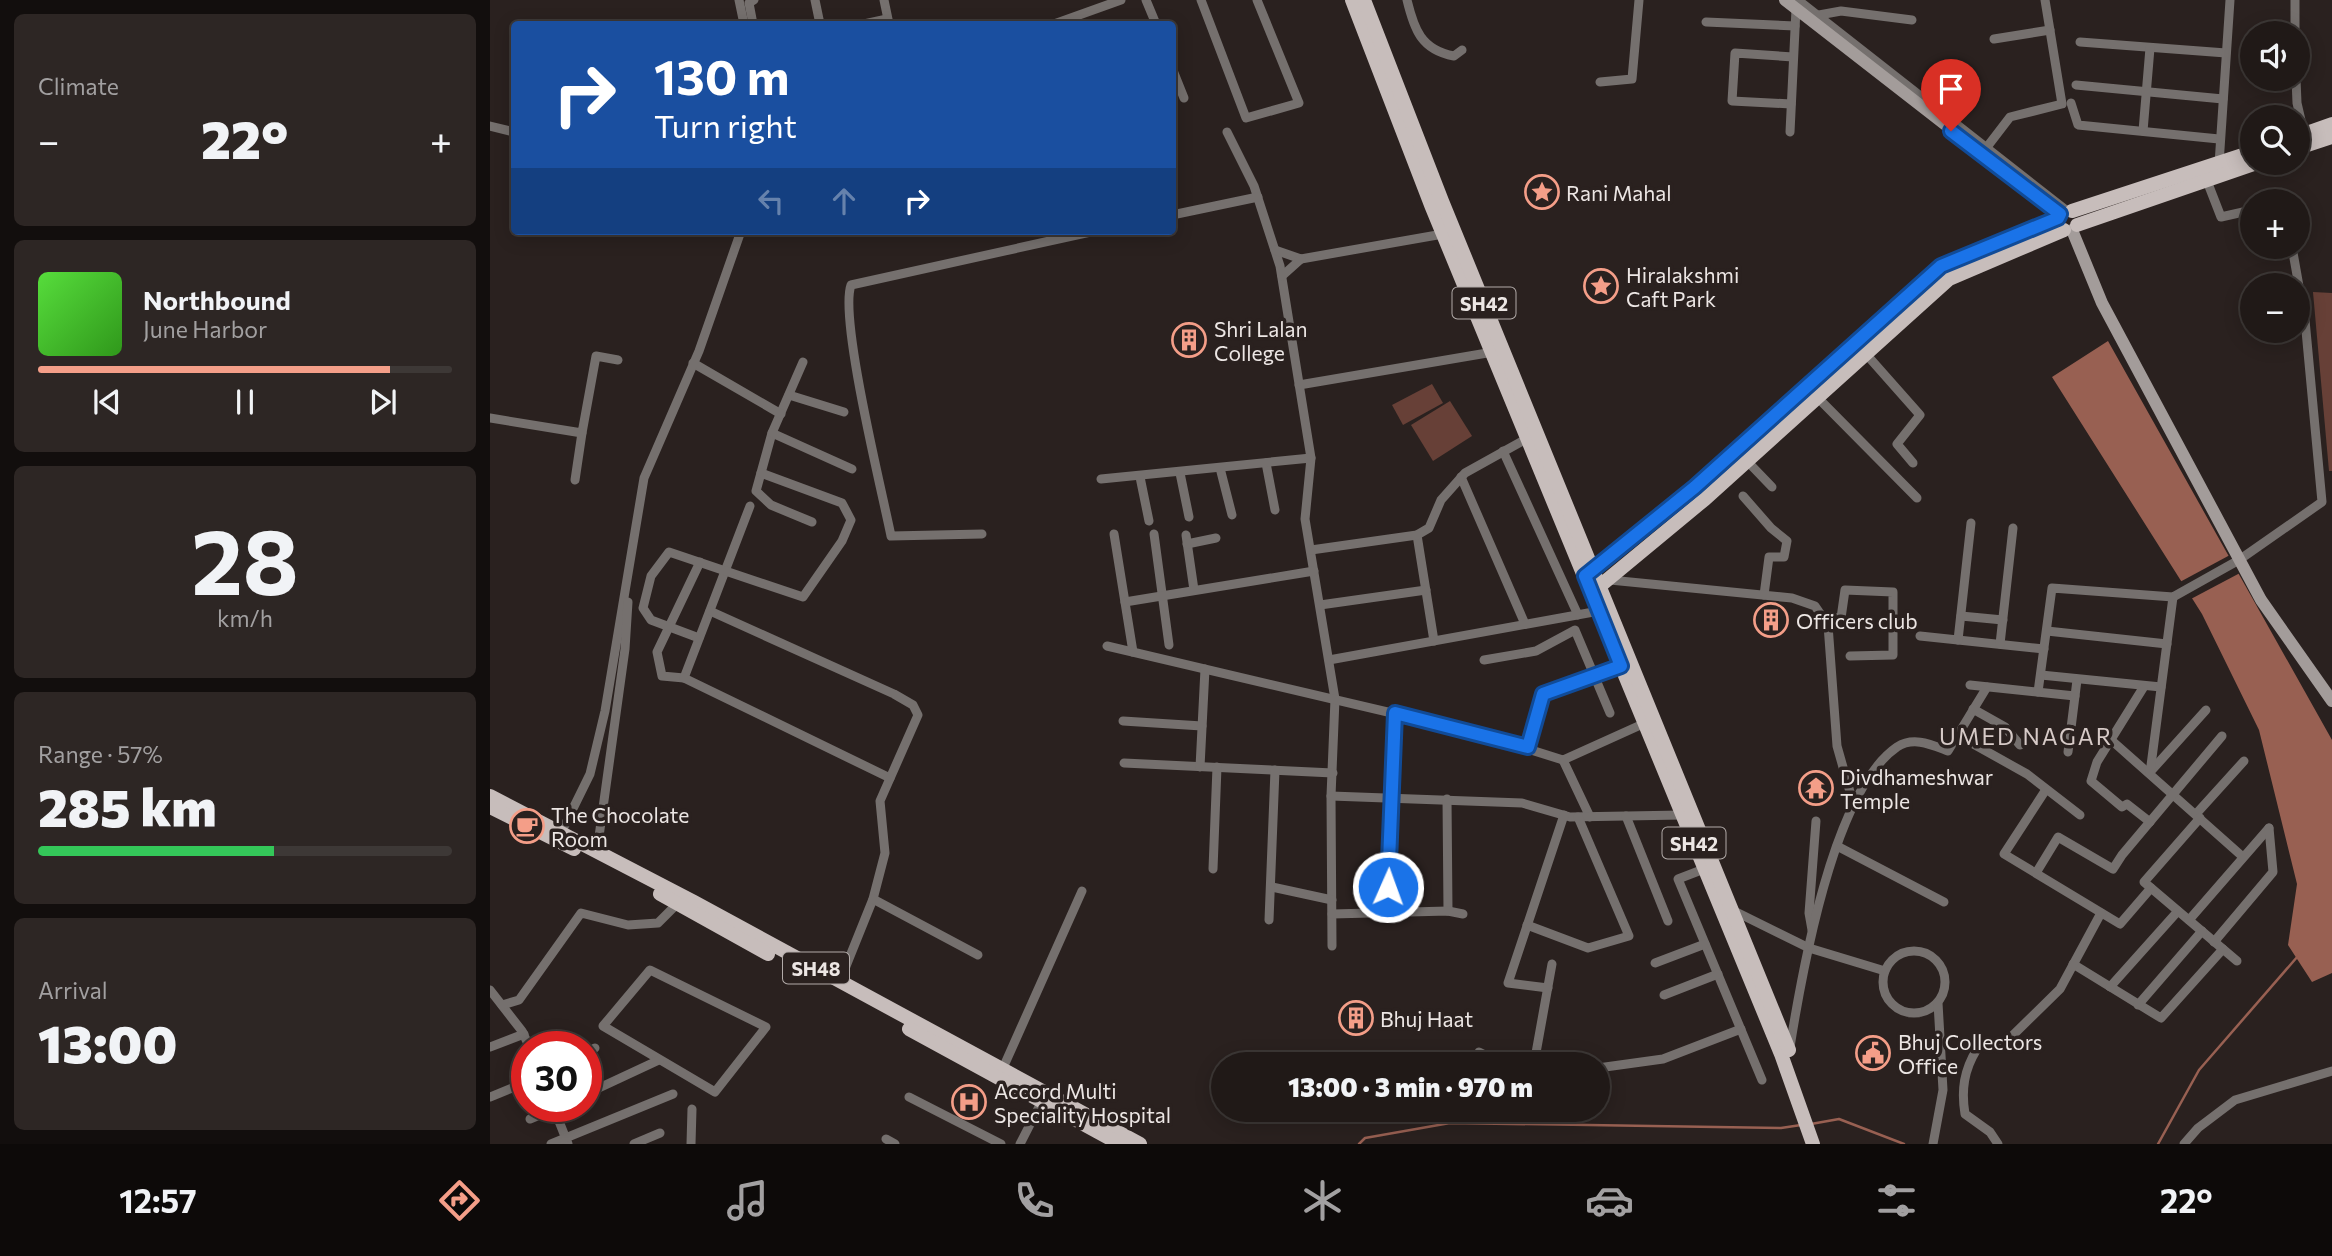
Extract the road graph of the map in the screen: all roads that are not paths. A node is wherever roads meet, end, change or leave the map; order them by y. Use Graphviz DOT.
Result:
graph roads {
  1 [pos="739,0"];
  2 [pos="754,0"];
  3 [pos="815,0"];
  4 [pos="884,0"];
  5 [pos="1121,0"];
  6 [pos="1146,0"];
  7 [pos="1201,0"];
  8 [pos="1257,0"];
  9 [pos="1352,0"];
  10 [pos="1364,0"];
  11 [pos="1407,0"];
  12 [pos="1639,0"];
  13 [pos="1843,0"];
  14 [pos="2045,0"];
  15 [pos="2230,0"];
  16 [pos="2295,0"];
  17 [pos="1793,3"];
  18 [pos="1841,11"];
  19 [pos="1819,15"];
  20 [pos="1912,20"];
  21 [pos="743,21"];
  22 [pos="752,21"];
  23 [pos="819,21"];
  24 [pos="888,21"];
  25 [pos="1067,21"];
  26 [pos="1155,21"];
  27 [pos="2295,21"];
  28 [pos="1706,22"];
  29 [pos="1795,26"];
  30 [pos="2050,30"];
  31 [pos="1994,39"];
  32 [pos="2080,42"];
  33 [pos="2150,48"];
  34 [pos="1462,50"];
  35 [pos="2226,53"];
  36 [pos="1793,57"];
  37 [pos="1176,78"];
  38 [pos="1600,82"];
  39 [pos="2076,85"];
  40 [pos="2146,92"];
  41 [pos="1184,98"];
  42 [pos="2223,99"];
  43 [pos="2071,103"];
  44 [pos="1791,104"];
  45 [pos="2332,124"];
  46 [pos="490,126"];
  47 [pos="511,131"];
  48 [pos="2143,131"];
  49 [pos="1227,132"];
  50 [pos="1790,132"];
  51 [pos="2310,132"];
  52 [pos="2332,137"];
  53 [pos="2219,139"];
  54 [pos="2310,144"];
  55 [pos="1987,147"];
  56 [pos="2240,156"];
  57 [pos="2219,164"];
  58 [pos="2240,169"];
  59 [pos="2207,181"];
  60 [pos="1258,197"];
  61 [pos="2240,213"];
  62 [pos="1176,214"];
  63 [pos="2067,220"];
  64 [pos="1443,234"];
  65 [pos="740,235"];
  66 [pos="1076,235"];
  67 [pos="1275,250"];
  68 [pos="1300,259"];
  69 [pos="2294,259"];
  70 [pos="1282,276"];
  71 [pos="1493,352"];
  72 [pos="1866,354"];
  73 [pos="618,360"];
  74 [pos="803,362"];
  75 [pos="693,363"];
  76 [pos="1299,385"];
  77 [pos="789,395"];
  78 [pos="1818,398"];
  79 [pos="844,412"];
  80 [pos="781,414"];
  81 [pos="490,418"];
  82 [pos="582,433"];
  83 [pos="772,433"];
  84 [pos="1528,438"];
  85 [pos="1503,452"];
  86 [pos="1311,458"];
  87 [pos="1747,461"];
  88 [pos="1266,463"];
  89 [pos="1913,463"];
  90 [pos="1220,468"];
  91 [pos="852,469"];
  92 [pos="1180,472"];
  93 [pos="761,473"];
  94 [pos="1140,477"];
  95 [pos="1461,477"];
  96 [pos="1101,479"];
  97 [pos="575,480"];
  98 [pos="1772,487"];
  99 [pos="1742,496"];
  100 [pos="1917,498"];
  101 [pos="750,506"];
  102 [pos="1275,510"];
  103 [pos="1232,515"];
  104 [pos="1189,517"];
  105 [pos="1149,521"];
  106 [pos="812,522"];
  107 [pos="1971,523"];
  108 [pos="2013,528"];
  109 [pos="982,534"];
  110 [pos="1114,534"];
  111 [pos="1154,534"];
  112 [pos="1417,535"];
  113 [pos="1216,538"];
  114 [pos="632,545"];
  115 [pos="1311,550"];
  116 [pos="2239,559"];
  117 [pos="700,562"];
  118 [pos="1314,571"];
  119 [pos="726,573"];
  120 [pos="1589,573"];
  121 [pos="1601,586"];
  122 [pos="1194,590"];
  123 [pos="1426,590"];
  124 [pos="1764,595"];
  125 [pos="1163,596"];
  126 [pos="2173,597"];
  127 [pos="1125,602"];
  128 [pos="1320,605"];
  129 [pos="710,611"];
  130 [pos="1599,611"];
  131 [pos="1577,615"];
  132 [pos="1961,615"];
  133 [pos="1822,616"];
  134 [pos="2003,620"];
  135 [pos="1525,624"];
  136 [pos="668,628"];
  137 [pos="2047,631"];
  138 [pos="1920,636"];
  139 [pos="699,638"];
  140 [pos="1958,640"];
  141 [pos="1434,641"];
  142 [pos="2000,644"];
  143 [pos="1170,645"];
  144 [pos="2167,645"];
  145 [pos="1107,646"];
  146 [pos="2044,649"];
  147 [pos="1133,652"];
  148 [pos="1850,656"];
  149 [pos="1329,660"];
  150 [pos="1484,660"];
  151 [pos="1621,666"];
  152 [pos="1205,669"];
  153 [pos="2041,675"];
  154 [pos="1594,676"];
  155 [pos="684,678"];
  156 [pos="2077,680"];
  157 [pos="1970,685"];
  158 [pos="1987,687"];
  159 [pos="2161,687"];
  160 [pos="2143,688"];
  161 [pos="2038,692"];
  162 [pos="2075,696"];
  163 [pos="1335,699"];
  164 [pos="2332,701"];
  165 [pos="1973,709"];
  166 [pos="2206,710"];
  167 [pos="1395,713"];
  168 [pos="1610,713"];
  169 [pos="1123,720"];
  170 [pos="1645,723"];
  171 [pos="1202,726"];
  172 [pos="1959,736"];
  173 [pos="2222,736"];
  174 [pos="2110,739"];
  175 [pos="2020,745"];
  176 [pos="1528,747"];
  177 [pos="2068,752"];
  178 [pos="1563,760"];
  179 [pos="2244,761"];
  180 [pos="1124,763"];
  181 [pos="1200,766"];
  182 [pos="1217,767"];
  183 [pos="1275,770"];
  184 [pos="2150,772"];
  185 [pos="1332,773"];
  186 [pos="890,778"];
  187 [pos="2045,791"];
  188 [pos="2174,794"];
  189 [pos="490,796"];
  190 [pos="1331,796"];
  191 [pos="1391,797"];
  192 [pos="1447,799"];
  193 [pos="1854,806"];
  194 [pos="490,807"];
  195 [pos="1564,815"];
  196 [pos="1682,815"];
  197 [pos="2080,815"];
  198 [pos="1626,816"];
  199 [pos="2198,816"];
  200 [pos="1578,817"];
  201 [pos="1590,817"];
  202 [pos="1816,821"];
  203 [pos="2150,822"];
  204 [pos="560,836"];
  205 [pos="1837,846"];
  206 [pos="597,851"];
  207 [pos="2243,857"];
  208 [pos="1213,869"];
  209 [pos="1704,869"];
  210 [pos="2036,873"];
  211 [pos="1272,887"];
  212 [pos="1388,887"];
  213 [pos="2151,888"];
  214 [pos="1082,891"];
  215 [pos="873,898"];
  216 [pos="1332,900"];
  217 [pos="1944,902"];
  218 [pos="677,904"];
  219 [pos="1448,911"];
  220 [pos="1734,911"];
  221 [pos="2178,911"];
  222 [pos="2101,913"];
  223 [pos="1332,914"];
  224 [pos="1463,914"];
  225 [pos="1269,920"];
  226 [pos="2189,920"];
  227 [pos="1668,921"];
  228 [pos="1527,925"];
  229 [pos="2202,931"];
  230 [pos="1813,932"];
  231 [pos="2214,942"];
  232 [pos="1705,944"];
  233 [pos="1332,946"];
  234 [pos="1809,948"];
  235 [pos="2223,949"];
  236 [pos="978,955"];
  237 [pos="2237,961"];
  238 [pos="1655,963"];
  239 [pos="1552,964"];
  240 [pos="2073,964"];
  241 [pos="1885,971"];
  242 [pos="1718,974"];
  243 [pos="840,981"];
  244 [pos="2110,987"];
  245 [pos="1548,988"];
  246 [pos="490,990"];
  247 [pos="1664,995"];
  248 [pos="1938,1003"];
  249 [pos="502,1005"];
  250 [pos="2138,1005"];
  251 [pos="1741,1029"];
  252 [pos="521,1031"];
  253 [pos="511,1039"];
  254 [pos="490,1047"];
  255 [pos="1789,1050"];
  256 [pos="1536,1052"];
  257 [pos="659,1060"];
  258 [pos="1610,1066"];
  259 [pos="1003,1068"];
  260 [pos="2332,1071"];
  261 [pos="1762,1080"];
  262 [pos="602,1087"];
  263 [pos="511,1088"];
  264 [pos="673,1094"];
  265 [pos="490,1097"];
  266 [pos="909,1097"];
  267 [pos="1804,1100"];
  268 [pos="1042,1101"];
  269 [pos="692,1110"];
  270 [pos="561,1122"];
  271 [pos="660,1133"];
  272 [pos="567,1141"];
  273 [pos="551,1144"];
  274 [pos="634,1144"];
  275 [pos="691,1144"];
  276 [pos="1001,1144"];
  277 [pos="1020,1144"];
  278 [pos="1120,1144"];
  279 [pos="1140,1144"];
  280 [pos="1813,1144"];
  281 [pos="1822,1144"];
  282 [pos="1933,1144"];
  283 [pos="1998,1144"];
  284 [pos="2184,1144"];
  1 -- 21 [label="street"];
  2 -- 22 [label="street"];
  3 -- 23 [label="street"];
  4 -- 24 [label="street"];
  5 -- 25 [label="street"];
  6 -- 26 [label="street"];
  7 -- 8 [label="street"];
  9 -- 64 [label="main road, SH42"];
  10 -- 120 [label="main road, SH42"];
  11 -- 34 [label="street"];
  12 -- 38 [label="street"];
  13 -- 18 [label="street"];
  14 -- 30 [label="street"];
  15 -- 35 [label="street"];
  16 -- 27 [label="street"];
  17 -- 19 [label="street"];
  17 -- 29 [label="street"];
  17 -- 63 [label="street"];
  18 -- 19 [label="street"];
  18 -- 20 [label="street"];
  19 -- 55 [label="street"];
  28 -- 29 [label="street"];
  29 -- 36 [label="street"];
  30 -- 31 [label="street"];
  30 -- 55 [label="street"];
  32 -- 33 [label="street"];
  33 -- 35 [label="street"];
  33 -- 40 [label="street"];
  35 -- 42 [label="street"];
  36 -- 44 [label="street"];
  36 -- 44 [label="street"];
  37 -- 41 [label="street"];
  39 -- 40 [label="street"];
  40 -- 42 [label="street"];
  40 -- 48 [label="street"];
  42 -- 53 [label="street"];
  43 -- 48 [label="street"];
  44 -- 50 [label="street"];
  45 -- 51 [label="main road"];
  46 -- 47 [label="street"];
  48 -- 53 [label="street"];
  49 -- 60 [label="street"];
  52 -- 54 [label="main road"];
  53 -- 57 [label="street"];
  55 -- 63 [label="street"];
  56 -- 57 [label="main road"];
  57 -- 63 [label="main road"];
  58 -- 59 [label="main road"];
  59 -- 61 [label="street"];
  59 -- 63 [label="main road"];
  60 -- 62 [label="street"];
  60 -- 67 [label="street"];
  63 -- 72 [label="main road"];
  63 -- 116 [label="street"];
  63 -- 120 [label="main road"];
  64 -- 68 [label="street"];
  64 -- 71 [label="main road, SH42"];
  65 -- 75 [label="street"];
  66 -- 109 [label="street"];
  67 -- 68 [label="street"];
  67 -- 70 [label="street"];
  68 -- 70 [label="street"];
  69 -- 116 [label="street"];
  70 -- 76 [label="street"];
  71 -- 76 [label="street"];
  71 -- 84 [label="main road, SH42"];
  72 -- 78 [label="main road"];
  72 -- 89 [label="street"];
  73 -- 82 [label="street"];
  74 -- 77 [label="street"];
  75 -- 80 [label="street"];
  75 -- 114 [label="street"];
  76 -- 86 [label="street"];
  77 -- 79 [label="street"];
  77 -- 80 [label="street"];
  78 -- 87 [label="main road"];
  78 -- 100 [label="street"];
  80 -- 83 [label="street"];
  81 -- 82 [label="street"];
  82 -- 97 [label="street"];
  83 -- 91 [label="street"];
  83 -- 93 [label="street"];
  84 -- 85 [label="street"];
  84 -- 120 [label="main road, SH42"];
  85 -- 95 [label="street"];
  85 -- 131 [label="street"];
  86 -- 88 [label="street"];
  86 -- 115 [label="street"];
  87 -- 98 [label="street"];
  87 -- 121 [label="main road"];
  88 -- 90 [label="street"];
  88 -- 102 [label="street"];
  90 -- 92 [label="street"];
  90 -- 103 [label="street"];
  92 -- 94 [label="street"];
  92 -- 104 [label="street"];
  93 -- 106 [label="street"];
  93 -- 119 [label="street"];
  94 -- 96 [label="street"];
  94 -- 105 [label="street"];
  95 -- 112 [label="street"];
  95 -- 135 [label="street"];
  99 -- 124 [label="street"];
  101 -- 119 [label="street"];
  107 -- 132 [label="street"];
  108 -- 134 [label="street"];
  110 -- 127 [label="street"];
  111 -- 125 [label="street"];
  112 -- 115 [label="street"];
  112 -- 123 [label="street"];
  113 -- 122 [label="street"];
  114 -- 204 [label="street"];
  114 -- 206 [label="street"];
  115 -- 118 [label="street"];
  116 -- 126 [label="street"];
  116 -- 164 [label="street"];
  117 -- 119 [label="street"];
  117 -- 136 [label="street"];
  117 -- 136 [label="street"];
  118 -- 122 [label="street"];
  118 -- 128 [label="street"];
  119 -- 129 [label="street"];
  120 -- 121 [label="main road, SH42"];
  121 -- 124 [label="street"];
  121 -- 130 [label="main road, SH42"];
  121 -- 220 [label="main road, SH42"];
  122 -- 125 [label="street"];
  123 -- 128 [label="street"];
  123 -- 141 [label="street"];
  124 -- 133 [label="street"];
  125 -- 127 [label="street"];
  125 -- 143 [label="street"];
  126 -- 137 [label="street"];
  126 -- 144 [label="street"];
  127 -- 147 [label="street"];
  128 -- 149 [label="street"];
  129 -- 139 [label="street"];
  129 -- 186 [label="street"];
  130 -- 131 [label="street"];
  130 -- 151 [label="main road, SH42"];
  131 -- 135 [label="street"];
  132 -- 134 [label="street"];
  132 -- 140 [label="street"];
  133 -- 148 [label="street"];
  133 -- 193 [label="street"];
  134 -- 142 [label="street"];
  135 -- 141 [label="street"];
  136 -- 139 [label="street"];
  136 -- 155 [label="street"];
  137 -- 144 [label="street"];
  137 -- 146 [label="street"];
  138 -- 140 [label="street"];
  139 -- 155 [label="street"];
  140 -- 142 [label="street"];
  141 -- 149 [label="street"];
  142 -- 146 [label="street"];
  144 -- 159 [label="street"];
  145 -- 147 [label="street"];
  146 -- 153 [label="street"];
  147 -- 152 [label="street"];
  149 -- 163 [label="street"];
  150 -- 154 [label="street"];
  151 -- 154 [label="street"];
  151 -- 170 [label="main road, SH42"];
  152 -- 163 [label="street"];
  152 -- 171 [label="street"];
  153 -- 156 [label="street"];
  153 -- 161 [label="street"];
  154 -- 168 [label="street"];
  154 -- 176 [label="street"];
  155 -- 186 [label="street"];
  156 -- 160 [label="street"];
  156 -- 162 [label="street"];
  157 -- 158 [label="street"];
  158 -- 161 [label="street"];
  158 -- 165 [label="street"];
  159 -- 160 [label="street"];
  159 -- 184 [label="street"];
  160 -- 174 [label="street"];
  161 -- 162 [label="street"];
  162 -- 177 [label="street"];
  163 -- 167 [label="street"];
  163 -- 185 [label="street"];
  165 -- 172 [label="street"];
  165 -- 175 [label="street"];
  166 -- 184 [label="street"];
  167 -- 176 [label="street"];
  167 -- 191 [label="street"];
  169 -- 171 [label="street"];
  170 -- 178 [label="street"];
  170 -- 196 [label="main road, SH42"];
  171 -- 181 [label="street"];
  172 -- 187 [label="street"];
  172 -- 193 [label="street"];
  173 -- 188 [label="street"];
  174 -- 184 [label="street"];
  174 -- 203 [label="street"];
  176 -- 178 [label="street"];
  178 -- 201 [label="street"];
  179 -- 199 [label="street"];
  180 -- 181 [label="street"];
  181 -- 182 [label="street"];
  182 -- 183 [label="street"];
  182 -- 208 [label="street"];
  183 -- 185 [label="street"];
  183 -- 211 [label="street"];
  184 -- 188 [label="street"];
  185 -- 190 [label="street"];
  186 -- 215 [label="street"];
  187 -- 197 [label="street"];
  187 -- 210 [label="street"];
  188 -- 199 [label="street"];
  188 -- 203 [label="street"];
  189 -- 204 [label="main road, SH48"];
  190 -- 191 [label="street"];
  190 -- 216 [label="street"];
  191 -- 192 [label="street"];
  191 -- 212 [label="street"];
  192 -- 195 [label="street"];
  192 -- 219 [label="street"];
  193 -- 205 [label="street"];
  194 -- 204 [label="main road, SH48"];
  195 -- 200 [label="street"];
  195 -- 228 [label="street"];
  196 -- 198 [label="street"];
  196 -- 209 [label="main road, SH42"];
  198 -- 201 [label="street"];
  198 -- 227 [label="street"];
  199 -- 207 [label="street"];
  199 -- 213 [label="street"];
  200 -- 201 [label="street"];
  200 -- 228 [label="street"];
  202 -- 230 [label="street"];
  203 -- 210 [label="street"];
  204 -- 206 [label="main road, SH48"];
  204 -- 218 [label="main road, SH48"];
  205 -- 217 [label="street"];
  205 -- 230 [label="street"];
  206 -- 243 [label="main road, SH48"];
  207 -- 226 [label="street"];
  207 -- 231 [label="street"];
  209 -- 232 [label="street"];
  209 -- 267 [label="main road, SH42"];
  210 -- 222 [label="street"];
  211 -- 216 [label="street"];
  211 -- 225 [label="street"];
  213 -- 221 [label="street"];
  213 -- 222 [label="street"];
  214 -- 259 [label="street"];
  215 -- 236 [label="street"];
  215 -- 243 [label="street"];
  216 -- 223 [label="street"];
  218 -- 249 [label="street"];
  218 -- 268 [label="main road, SH48"];
  219 -- 223 [label="street"];
  219 -- 224 [label="street"];
  220 -- 234 [label="street"];
  220 -- 255 [label="main road, SH42"];
  221 -- 226 [label="street"];
  221 -- 244 [label="street"];
  222 -- 240 [label="street"];
  223 -- 233 [label="street"];
  226 -- 229 [label="street"];
  228 -- 245 [label="street"];
  229 -- 231 [label="street"];
  229 -- 250 [label="street"];
  230 -- 234 [label="street"];
  231 -- 235 [label="street"];
  232 -- 238 [label="street"];
  232 -- 242 [label="street"];
  234 -- 241 [label="street"];
  234 -- 255 [label="street"];
  235 -- 237 [label="street"];
  235 -- 250 [label="street"];
  239 -- 245 [label="street"];
  240 -- 244 [label="street"];
  240 -- 283 [label="street"];
  241 -- 248 [label="street"];
  241 -- 248 [label="street"];
  242 -- 247 [label="street"];
  242 -- 251 [label="street"];
  243 -- 259 [label="main road, SH48"];
  244 -- 250 [label="street"];
  245 -- 256 [label="street"];
  246 -- 249 [label="street"];
  248 -- 282 [label="street"];
  249 -- 252 [label="street"];
  251 -- 258 [label="street"];
  251 -- 261 [label="street"];
  253 -- 254 [label="street"];
  255 -- 267 [label="main road, SH42"];
  257 -- 257 [label="street"];
  257 -- 262 [label="street"];
  259 -- 279 [label="main road, SH48"];
  260 -- 284 [label="street"];
  263 -- 265 [label="street"];
  264 -- 272 [label="street"];
  266 -- 276 [label="street"];
  267 -- 280 [label="main road, SH42"];
  267 -- 281 [label="main road, SH42"];
  268 -- 277 [label="street"];
  268 -- 278 [label="main road, SH48"];
  269 -- 275 [label="street"];
  270 -- 272 [label="street"];
  271 -- 274 [label="street"];
  272 -- 273 [label="street"];
}
